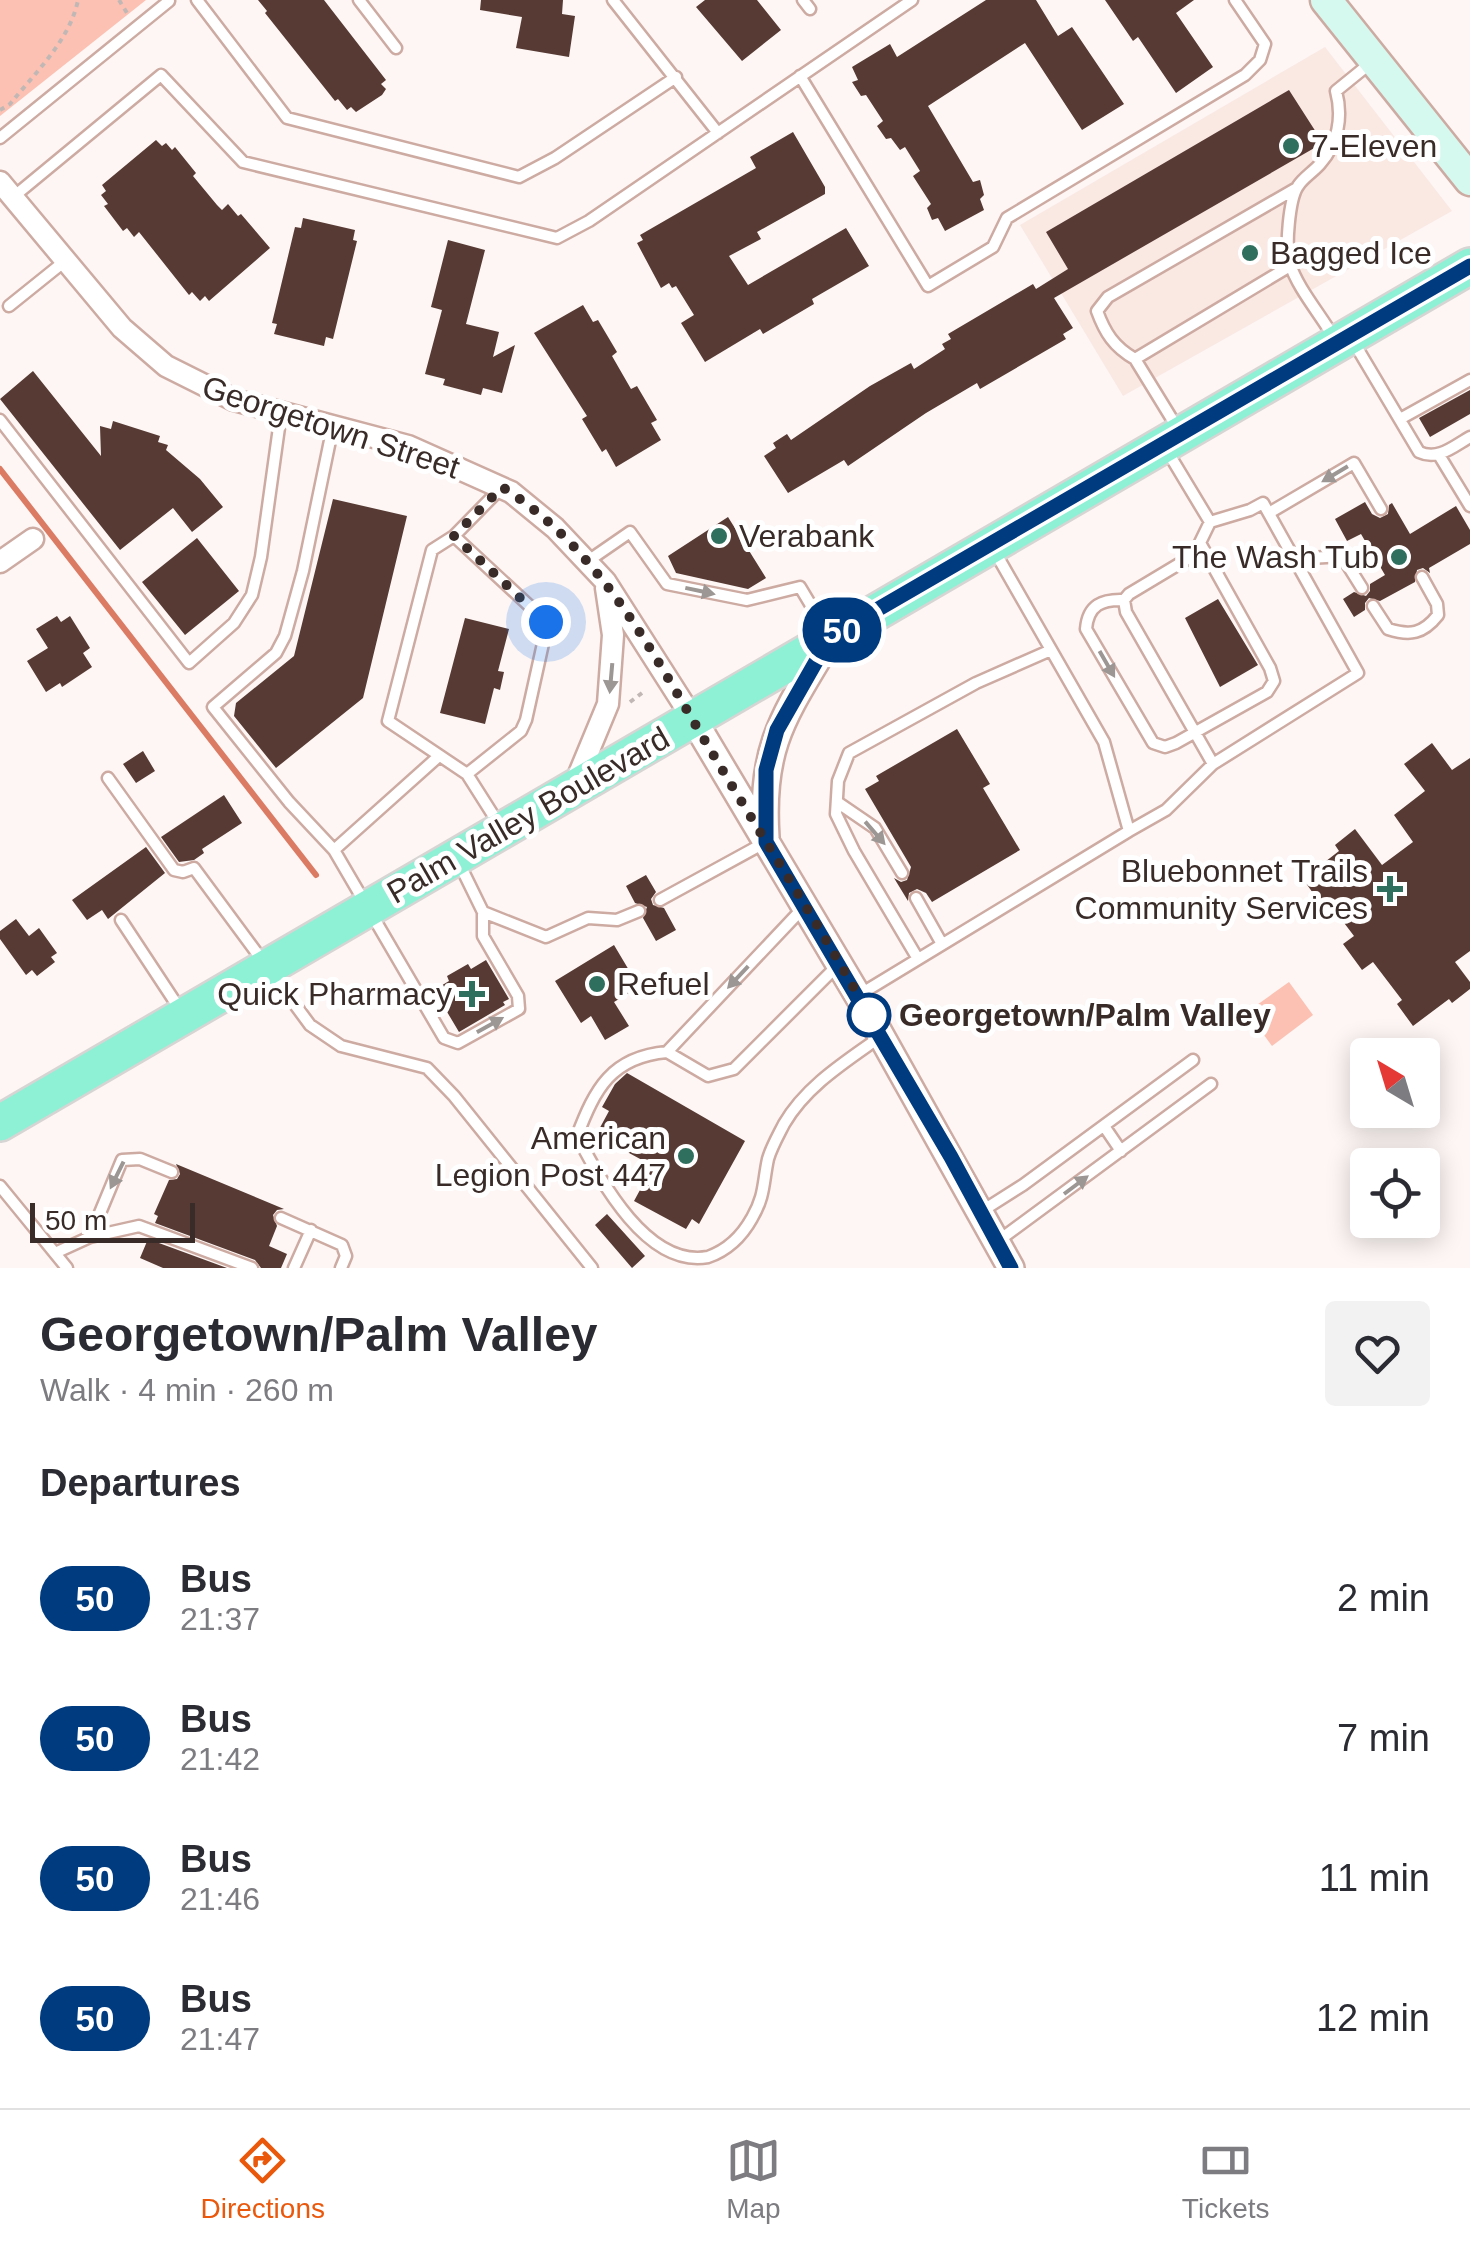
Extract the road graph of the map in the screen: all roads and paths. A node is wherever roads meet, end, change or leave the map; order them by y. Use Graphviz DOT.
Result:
graph roads {
  1 [pos="78,0"];
  2 [pos="169,0"];
  3 [pos="197,0"];
  4 [pos="359,0"];
  5 [pos="613,0"];
  6 [pos="912,0"];
  7 [pos="1235,0"];
  8 [pos="1326,0"];
  9 [pos="396,48"];
  10 [pos="1374,60"];
  11 [pos="800,76"];
  12 [pos="676,77"];
  13 [pos="0,110"];
  14 [pos="718,132"];
  15 [pos="0,138"];
  16 [pos="1470,180"];
  17 [pos="1296,188"];
  18 [pos="6,190"];
  19 [pos="65,261"];
  20 [pos="1290,266"];
  21 [pos="1470,266"];
  22 [pos="9,306"];
  23 [pos="1344,340"];
  24 [pos="1135,360"];
  25 [pos="1470,380"];
  26 [pos="282,412"];
  27 [pos="1400,419"];
  28 [pos="0,420"];
  29 [pos="332,426"];
  30 [pos="1470,437"];
  31 [pos="1172,439"];
  32 [pos="1439,454"];
  33 [pos="502,487"];
  34 [pos="1470,506"];
  35 [pos="1382,509"];
  36 [pos="1269,513"];
  37 [pos="1210,522"];
  38 [pos="454,536"];
  39 [pos="33,540"];
  40 [pos="1200,543"];
  41 [pos="990,544"];
  42 [pos="1294,559"];
  43 [pos="588,561"];
  44 [pos="0,562"];
  45 [pos="1422,577"];
  46 [pos="605,580"];
  47 [pos="1362,588"];
  48 [pos="1124,600"];
  49 [pos="1373,606"];
  50 [pos="830,637"];
  51 [pos="1051,650"];
  52 [pos="646,690"];
  53 [pos="619,698"];
  54 [pos="693,719"];
  55 [pos="1195,733"];
  56 [pos="439,756"];
  57 [pos="1213,764"];
  58 [pos="467,774"];
  59 [pos="108,778"];
  60 [pos="573,788"];
  61 [pos="837,802"];
  62 [pos="502,830"];
  63 [pos="1129,831"];
  64 [pos="766,842"];
  65 [pos="334,850"];
  66 [pos="456,857"];
  67 [pos="902,873"];
  68 [pos="916,898"];
  69 [pos="660,900"];
  70 [pos="805,906"];
  71 [pos="366,909"];
  72 [pos="640,911"];
  73 [pos="484,912"];
  74 [pos="121,920"];
  75 [pos="942,944"];
  76 [pos="918,959"];
  77 [pos="839,964"];
  78 [pos="268,965"];
  79 [pos="858,996"];
  80 [pos="184,1016"];
  81 [pos="882,1036"];
  82 [pos="667,1052"];
  83 [pos="1193,1060"];
  84 [pos="1211,1084"];
  85 [pos="0,1123"];
  86 [pos="1104,1126"];
  87 [pos="1121,1152"];
  88 [pos="172,1172"];
  89 [pos="0,1186"];
  90 [pos="981,1212"];
  91 [pos="281,1218"];
  92 [pos="311,1230"];
  93 [pos="90,1237"];
  94 [pos="997,1242"];
  95 [pos="55,1253"];
  96 [pos="66,1268"];
  97 [pos="252,1268"];
  98 [pos="294,1268"];
  99 [pos="341,1268"];
  100 [pos="592,1268"];
  101 [pos="1010,1268"];
  1 -- 13 [label="path"];
  2 -- 15 [label="lane"];
  3 -- 12 [label="lane"];
  4 -- 9 [label="lane"];
  5 -- 12 [label="lane"];
  6 -- 11 [label="lane"];
  7 -- 11 [label="lane"];
  8 -- 10 [label="main road"];
  10 -- 16 [label="main road"];
  10 -- 17 [label="lane"];
  11 -- 14 [label="lane"];
  12 -- 14 [label="lane"];
  14 -- 18 [label="lane"];
  17 -- 20 [label="lane"];
  17 -- 24 [label="lane"];
  18 -- 19 [label="street, Georgetown Street"];
  19 -- 22 [label="lane"];
  19 -- 26 [label="street, Georgetown Street"];
  20 -- 23 [label="lane"];
  20 -- 24 [label="lane"];
  21 -- 23 [label="highway, Palm Valley Boulevard"];
  23 -- 27 [label="lane"];
  23 -- 31 [label="highway, Palm Valley Boulevard"];
  24 -- 31 [label="lane"];
  25 -- 27 [label="lane"];
  26 -- 28 [label="lane"];
  26 -- 29 [label="street, Georgetown Street"];
  27 -- 32 [label="lane"];
  29 -- 33 [label="street, Georgetown Street"];
  29 -- 65 [label="lane"];
  30 -- 32 [label="lane"];
  31 -- 37 [label="lane"];
  31 -- 41 [label="highway, Palm Valley Boulevard"];
  32 -- 34 [label="lane"];
  33 -- 38 [label="lane"];
  33 -- 43 [label="street, Georgetown Street"];
  35 -- 36 [label="lane, one-way"];
  36 -- 37 [label="lane"];
  36 -- 42 [label="lane"];
  37 -- 40 [label="lane"];
  38 -- 56 [label="lane"];
  38 -- 58 [label="lane"];
  39 -- 44 [label="street"];
  40 -- 48 [label="lane"];
  40 -- 55 [label="lane"];
  41 -- 50 [label="highway, Palm Valley Boulevard"];
  41 -- 51 [label="lane"];
  42 -- 47 [label="lane"];
  42 -- 57 [label="lane"];
  43 -- 46 [label="street, Georgetown Street"];
  43 -- 50 [label="lane, one-way"];
  45 -- 49 [label="lane"];
  46 -- 54 [label="street, Georgetown Street"];
  46 -- 60 [label="street, one-way"];
  48 -- 55 [label="lane"];
  48 -- 55 [label="lane, one-way"];
  50 -- 54 [label="highway, Palm Valley Boulevard"];
  50 -- 64 [label="street"];
  51 -- 61 [label="lane"];
  51 -- 63 [label="lane"];
  52 -- 53 [label="path"];
  54 -- 60 [label="highway, Palm Valley Boulevard"];
  54 -- 64 [label="street"];
  55 -- 57 [label="lane"];
  56 -- 58 [label="lane"];
  56 -- 65 [label="lane"];
  57 -- 63 [label="lane"];
  58 -- 62 [label="lane"];
  59 -- 78 [label="lane"];
  60 -- 62 [label="highway, Palm Valley Boulevard"];
  61 -- 67 [label="lane, one-way"];
  61 -- 76 [label="lane"];
  62 -- 66 [label="highway, Palm Valley Boulevard"];
  63 -- 75 [label="lane"];
  64 -- 69 [label="lane"];
  64 -- 70 [label="street"];
  65 -- 71 [label="lane"];
  66 -- 71 [label="highway, Palm Valley Boulevard"];
  66 -- 73 [label="lane"];
  68 -- 75 [label="lane"];
  70 -- 77 [label="street"];
  70 -- 82 [label="lane, one-way"];
  71 -- 73 [label="lane, one-way"];
  71 -- 78 [label="highway, Palm Valley Boulevard"];
  72 -- 73 [label="lane"];
  74 -- 80 [label="lane"];
  75 -- 76 [label="lane"];
  76 -- 79 [label="lane"];
  77 -- 79 [label="street"];
  77 -- 82 [label="lane"];
  78 -- 80 [label="highway, Palm Valley Boulevard"];
  78 -- 100 [label="lane"];
  79 -- 81 [label="street"];
  80 -- 85 [label="highway, Palm Valley Boulevard"];
  81 -- 82 [label="lane"];
  81 -- 90 [label="street"];
  83 -- 86 [label="lane"];
  84 -- 87 [label="lane"];
  86 -- 87 [label="lane"];
  86 -- 90 [label="lane"];
  94 -- 87 [label="lane, one-way"];
  88 -- 93 [label="lane, one-way"];
  89 -- 95 [label="lane"];
  90 -- 94 [label="street"];
  91 -- 92 [label="lane"];
  92 -- 98 [label="lane"];
  92 -- 99 [label="lane"];
  93 -- 95 [label="lane"];
  93 -- 97 [label="lane"];
  94 -- 101 [label="street"];
  95 -- 96 [label="lane"];
}
